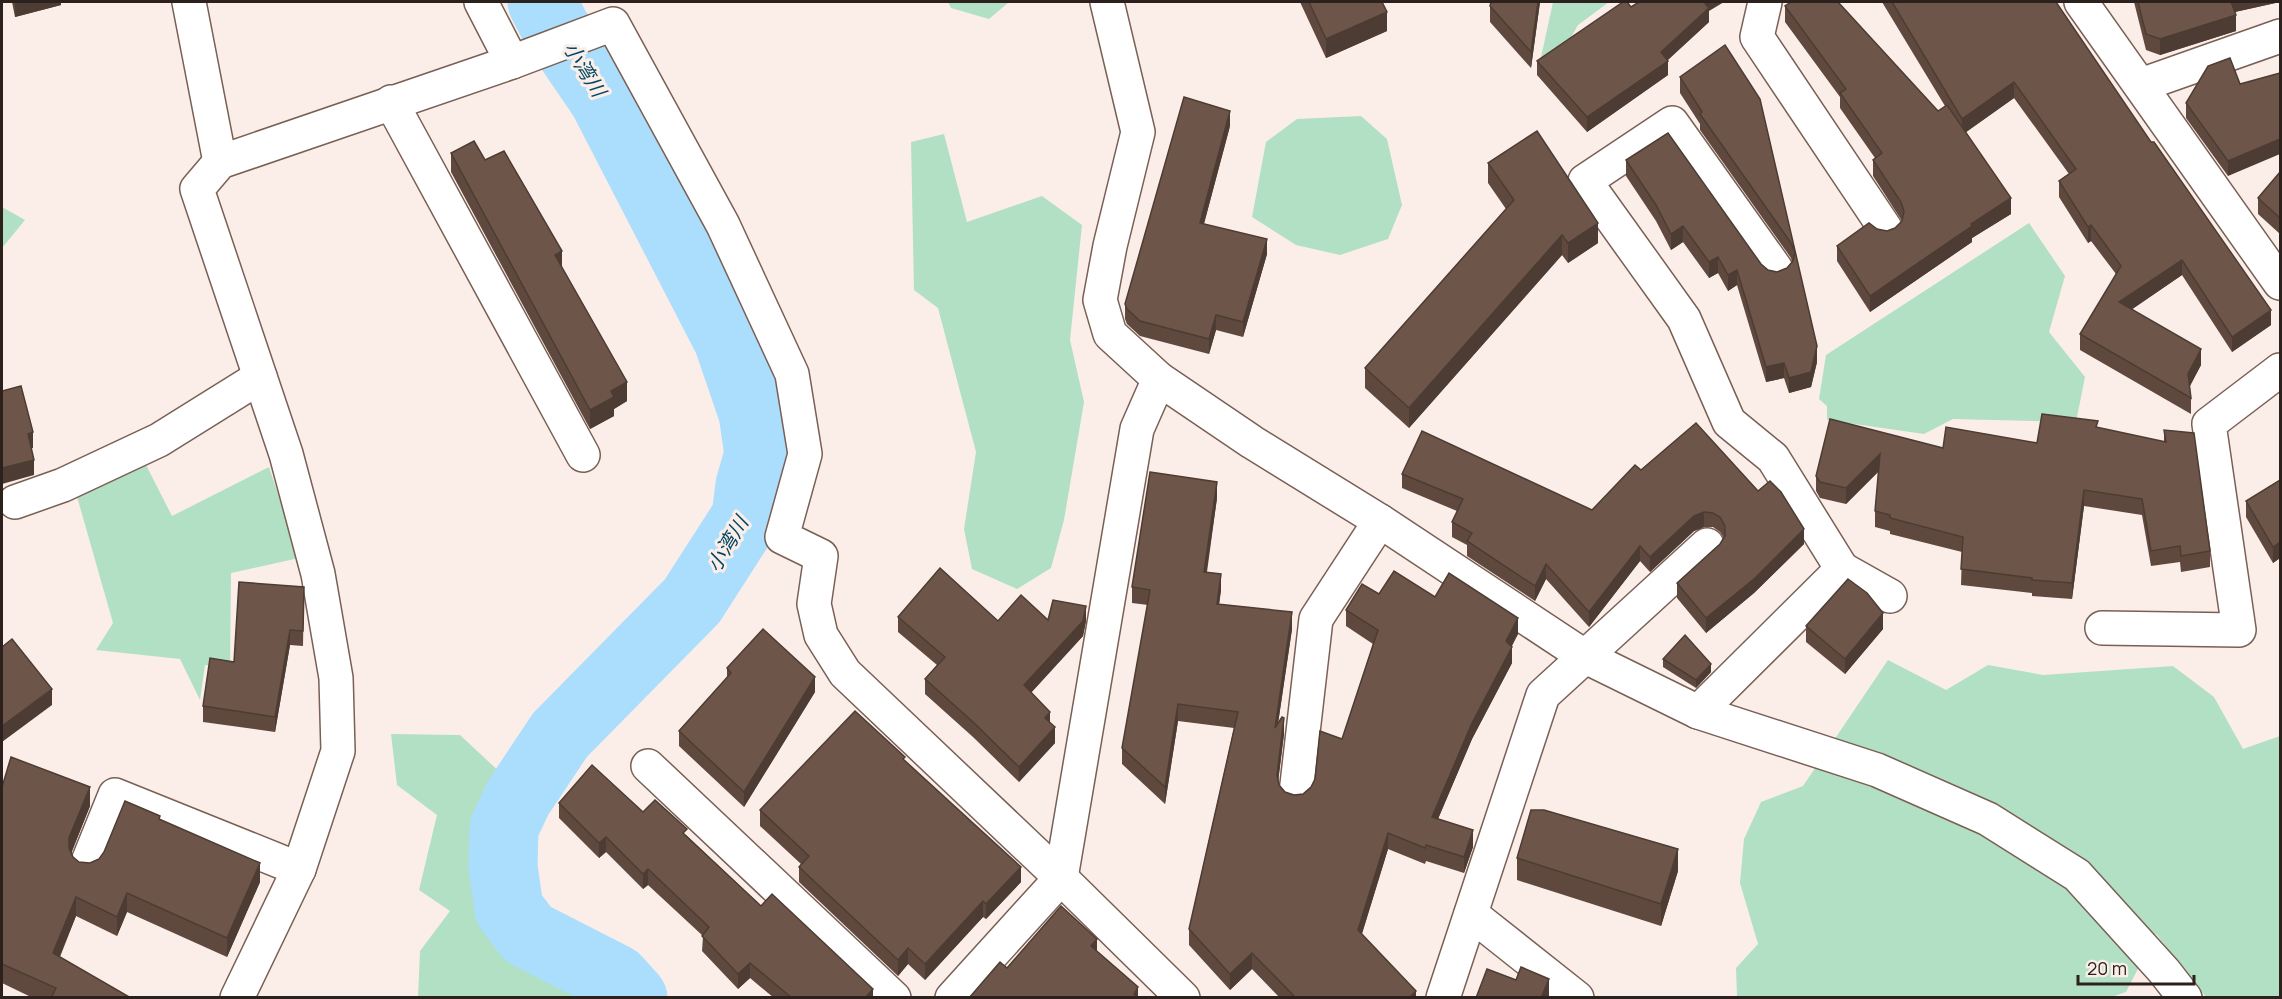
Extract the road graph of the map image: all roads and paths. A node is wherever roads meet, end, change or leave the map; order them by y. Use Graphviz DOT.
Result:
graph roads {
  1 [pos="189,2"];
  2 [pos="481,2"];
  3 [pos="1107,2"];
  4 [pos="1765,2"];
  5 [pos="2081,2"];
  6 [pos="2280,36"];
  7 [pos="517,60"];
  8 [pos="2141,85"];
  9 [pos="391,102"];
  10 [pos="220,162"];
  11 [pos="1885,228"];
  12 [pos="1776,269"];
  13 [pos="2280,283"];
  14 [pos="2280,370"];
  15 [pos="261,378"];
  16 [pos="1159,379"];
  17 [pos="583,455"];
  18 [pos="15,502"];
  19 [pos="1380,521"];
  20 [pos="1707,545"];
  21 [pos="1842,569"];
  22 [pos="1890,596"];
  23 [pos="2102,628"];
  24 [pos="1584,656"];
  25 [pos="1698,712"];
  26 [pos="648,766"];
  27 [pos="1296,794"];
  28 [pos="87,864"];
  29 [pos="299,869"];
  30 [pos="1061,878"];
  31 [pos="1471,914"];
  32 [pos="237,998"];
  33 [pos="894,998"];
  34 [pos="952,998"];
  35 [pos="1183,998"];
  36 [pos="1443,998"];
  37 [pos="1577,998"];
  38 [pos="2185,998"];
  1 -- 10 [label="street"];
  2 -- 7 [label="street"];
  3 -- 16 [label="street"];
  4 -- 11 [label="street"];
  5 -- 8 [label="street"];
  6 -- 8 [label="street"];
  7 -- 9 [label="street"];
  7 -- 30 [label="street"];
  8 -- 13 [label="street"];
  9 -- 10 [label="street"];
  9 -- 17 [label="street"];
  10 -- 15 [label="street"];
  12 -- 21 [label="street"];
  14 -- 23 [label="street"];
  15 -- 18 [label="street"];
  15 -- 29 [label="street"];
  16 -- 19 [label="street"];
  16 -- 30 [label="street"];
  19 -- 24 [label="street"];
  19 -- 27 [label="street"];
  20 -- 24 [label="street"];
  21 -- 22 [label="street"];
  21 -- 25 [label="street"];
  24 -- 25 [label="street"];
  24 -- 31 [label="street"];
  25 -- 38 [label="street"];
  26 -- 33 [label="street"];
  28 -- 29 [label="street"];
  29 -- 32 [label="street"];
  30 -- 34 [label="street"];
  30 -- 35 [label="street"];
  31 -- 36 [label="street"];
  31 -- 37 [label="street"];
}
